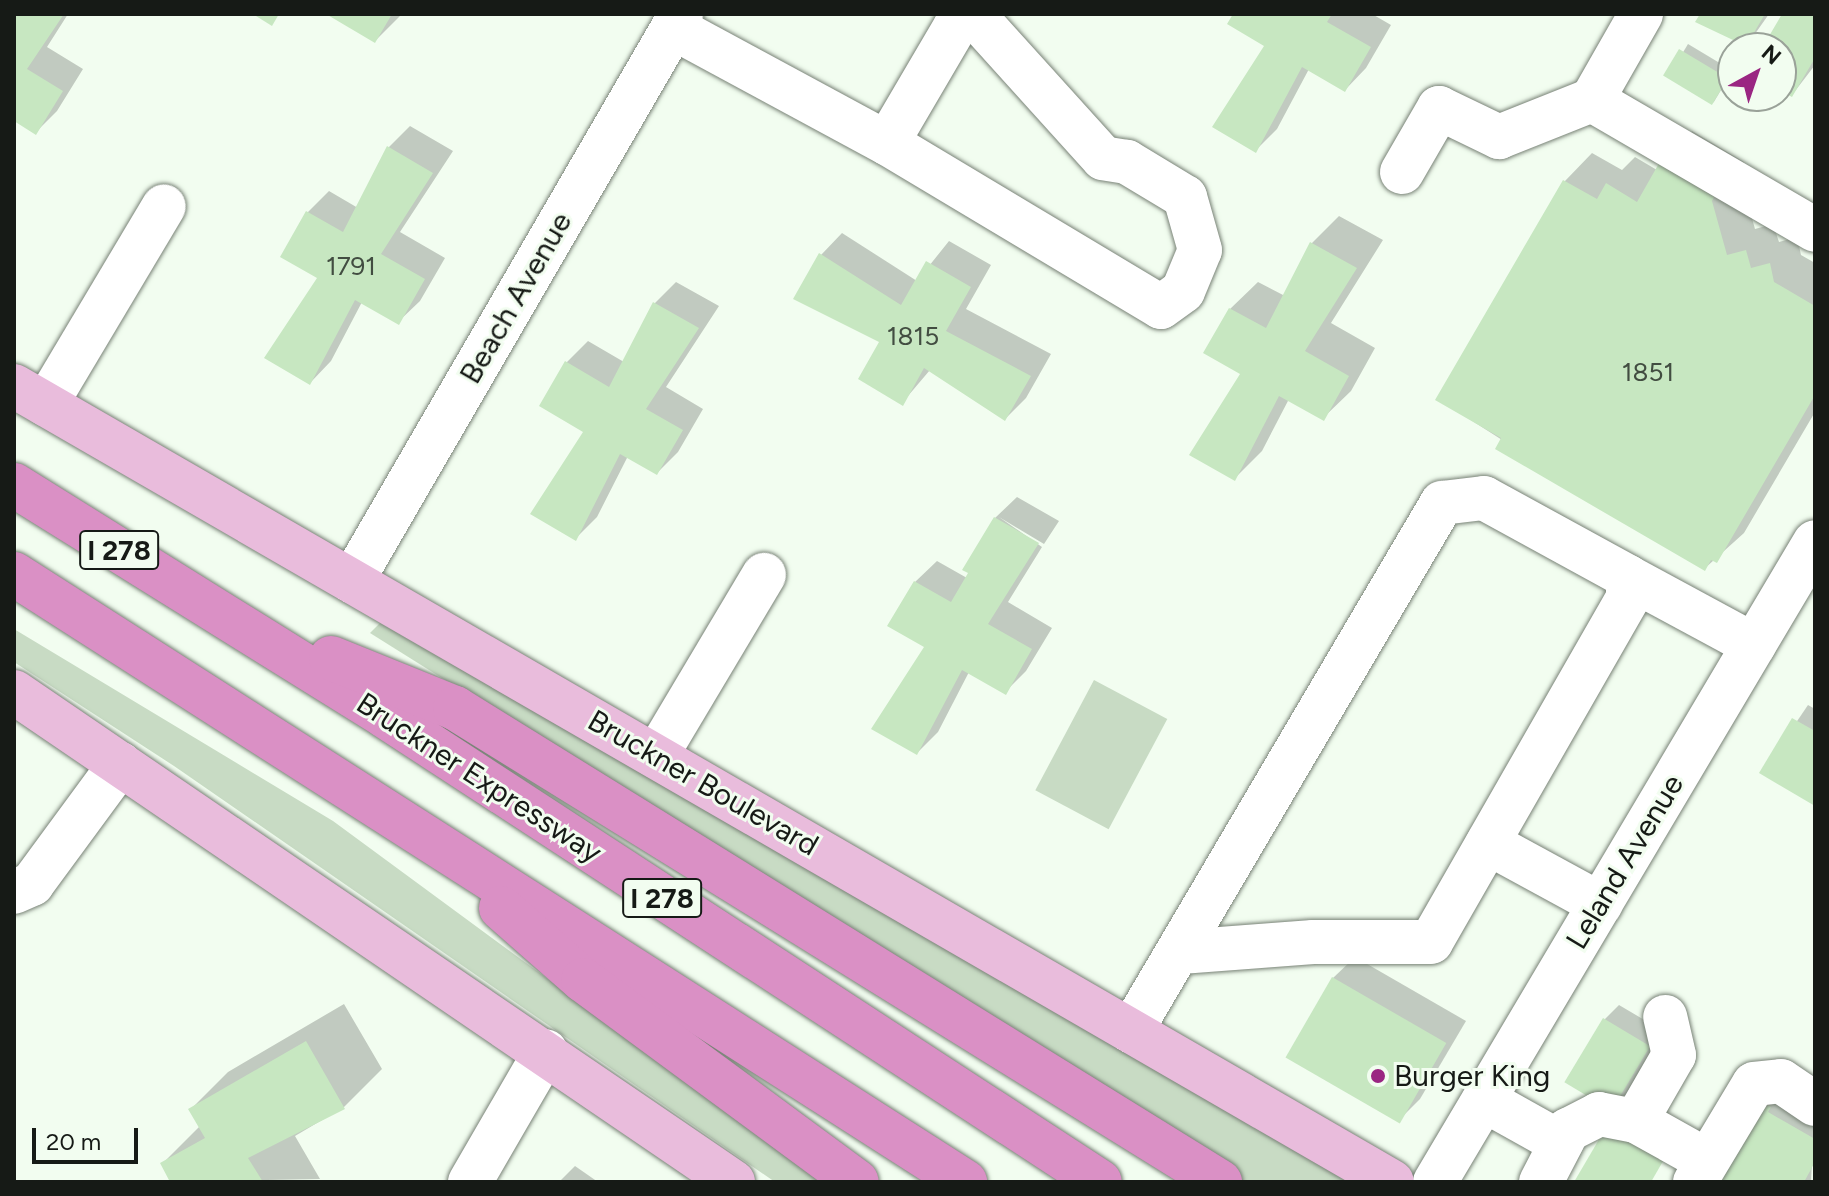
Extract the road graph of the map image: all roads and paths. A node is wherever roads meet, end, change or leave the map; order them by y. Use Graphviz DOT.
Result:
graph roads {
  1 [pos="972,14"];
  2 [pos="1641,14"];
  3 [pos="678,21"];
  4 [pos="1592,100"];
  5 [pos="887,143"];
  6 [pos="1402,172"];
  7 [pos="164,206"];
  8 [pos="1815,230"];
  9 [pos="30,395"];
  10 [pos="14,485"];
  11 [pos="1815,542"];
  12 [pos="14,574"];
  13 [pos="764,575"];
  14 [pos="1628,577"];
  15 [pos="352,581"];
  16 [pos="224,614"];
  17 [pos="1754,645"];
  18 [pos="14,692"];
  19 [pos="656,756"];
  20 [pos="120,764"];
  21 [pos="391,811"];
  22 [pos="1488,843"];
  23 [pos="14,892"];
  24 [pos="1600,904"];
  25 [pos="1180,952"];
  26 [pos="1665,1017"];
  27 [pos="1131,1031"];
  28 [pos="546,1051"];
  29 [pos="1484,1100"];
  30 [pos="1815,1104"];
  31 [pos="1636,1121"];
  32 [pos="1561,1143"];
  33 [pos="1692,1166"];
  34 [pos="470,1182"];
  35 [pos="733,1182"];
  36 [pos="857,1182"];
  37 [pos="965,1182"];
  38 [pos="1100,1182"];
  39 [pos="1220,1182"];
  40 [pos="1392,1182"];
  41 [pos="1435,1182"];
  42 [pos="1541,1182"];
  1 -- 5 [label="street"];
  1 -- 5 [label="street"];
  2 -- 4 [label="street"];
  3 -- 5 [label="street"];
  3 -- 15 [label="street, Beach Avenue"];
  4 -- 6 [label="street"];
  4 -- 8 [label="street"];
  7 -- 9 [label="street"];
  9 -- 15 [label="main road, Bruckner Boulevard"];
  10 -- 16 [label="highway, Bruckner Expressway / I 278"];
  11 -- 17 [label="street, Leland Avenue"];
  12 -- 21 [label="highway, I 278"];
  13 -- 19 [label="street"];
  14 -- 17 [label="street"];
  14 -- 22 [label="street"];
  14 -- 25 [label="street"];
  15 -- 19 [label="main road, Bruckner Boulevard"];
  16 -- 38 [label="highway, Bruckner Expressway / I 278"];
  16 -- 39 [label="highway"];
  17 -- 24 [label="street, Leland Avenue"];
  18 -- 20 [label="main road"];
  19 -- 27 [label="main road, Bruckner Boulevard"];
  20 -- 23 [label="street"];
  20 -- 28 [label="main road"];
  21 -- 36 [label="highway"];
  21 -- 37 [label="highway, I 278"];
  22 -- 24 [label="street"];
  22 -- 25 [label="street"];
  24 -- 29 [label="street, Leland Avenue"];
  25 -- 27 [label="street"];
  26 -- 31 [label="street"];
  27 -- 40 [label="main road, Bruckner Boulevard"];
  28 -- 34 [label="street"];
  28 -- 35 [label="main road"];
  29 -- 32 [label="street"];
  29 -- 41 [label="street, Leland Avenue"];
  30 -- 33 [label="street"];
  31 -- 32 [label="street"];
  31 -- 33 [label="street"];
  32 -- 42 [label="street"];
}
